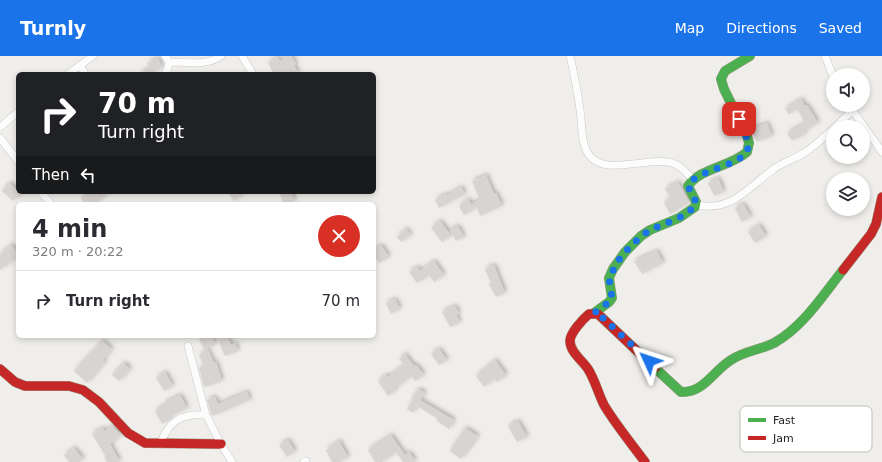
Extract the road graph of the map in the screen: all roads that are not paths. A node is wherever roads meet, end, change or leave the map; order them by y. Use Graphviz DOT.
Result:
graph roads {
  1 [pos="93,56"];
  2 [pos="221,56"];
  3 [pos="242,56"];
  4 [pos="570,56"];
  5 [pos="750,56"];
  6 [pos="824,56"];
  7 [pos="167,59"];
  8 [pos="80,65"];
  9 [pos="829,68"];
  10 [pos="71,72"];
  11 [pos="84,72"];
  12 [pos="166,72"];
  13 [pos="252,72"];
  14 [pos="847,112"];
  15 [pos="853,112"];
  16 [pos="16,114"];
  17 [pos="840,120"];
  18 [pos="0,127"];
  19 [pos="826,135"];
  20 [pos="0,138"];
  21 [pos="882,152"];
  22 [pos="16,158"];
  23 [pos="693,180"];
  24 [pos="882,197"];
  25 [pos="696,205"];
  26 [pos="594,313"];
  27 [pos="188,346"];
  28 [pos="0,369"];
  29 [pos="206,414"];
  30 [pos="160,444"];
  31 [pos="221,444"];
  32 [pos="232,462"];
  33 [pos="646,462"];
  1 -- 8 [label="street"];
  2 -- 7 [label="street"];
  3 -- 13 [label="street"];
  4 -- 23 [label="street"];
  5 -- 23 [label="street"];
  6 -- 9 [label="street"];
  7 -- 12 [label="street"];
  8 -- 10 [label="street"];
  8 -- 11 [label="street"];
  14 -- 17 [label="street"];
  15 -- 21 [label="street"];
  16 -- 18 [label="street"];
  19 -- 25 [label="street"];
  20 -- 22 [label="street"];
  23 -- 25 [label="street"];
  24 -- 26 [label="street"];
  25 -- 26 [label="street"];
  26 -- 33 [label="street"];
  27 -- 29 [label="street"];
  28 -- 30 [label="street"];
  29 -- 30 [label="street"];
  29 -- 31 [label="street"];
  30 -- 31 [label="street"];
  31 -- 32 [label="street"];
}
